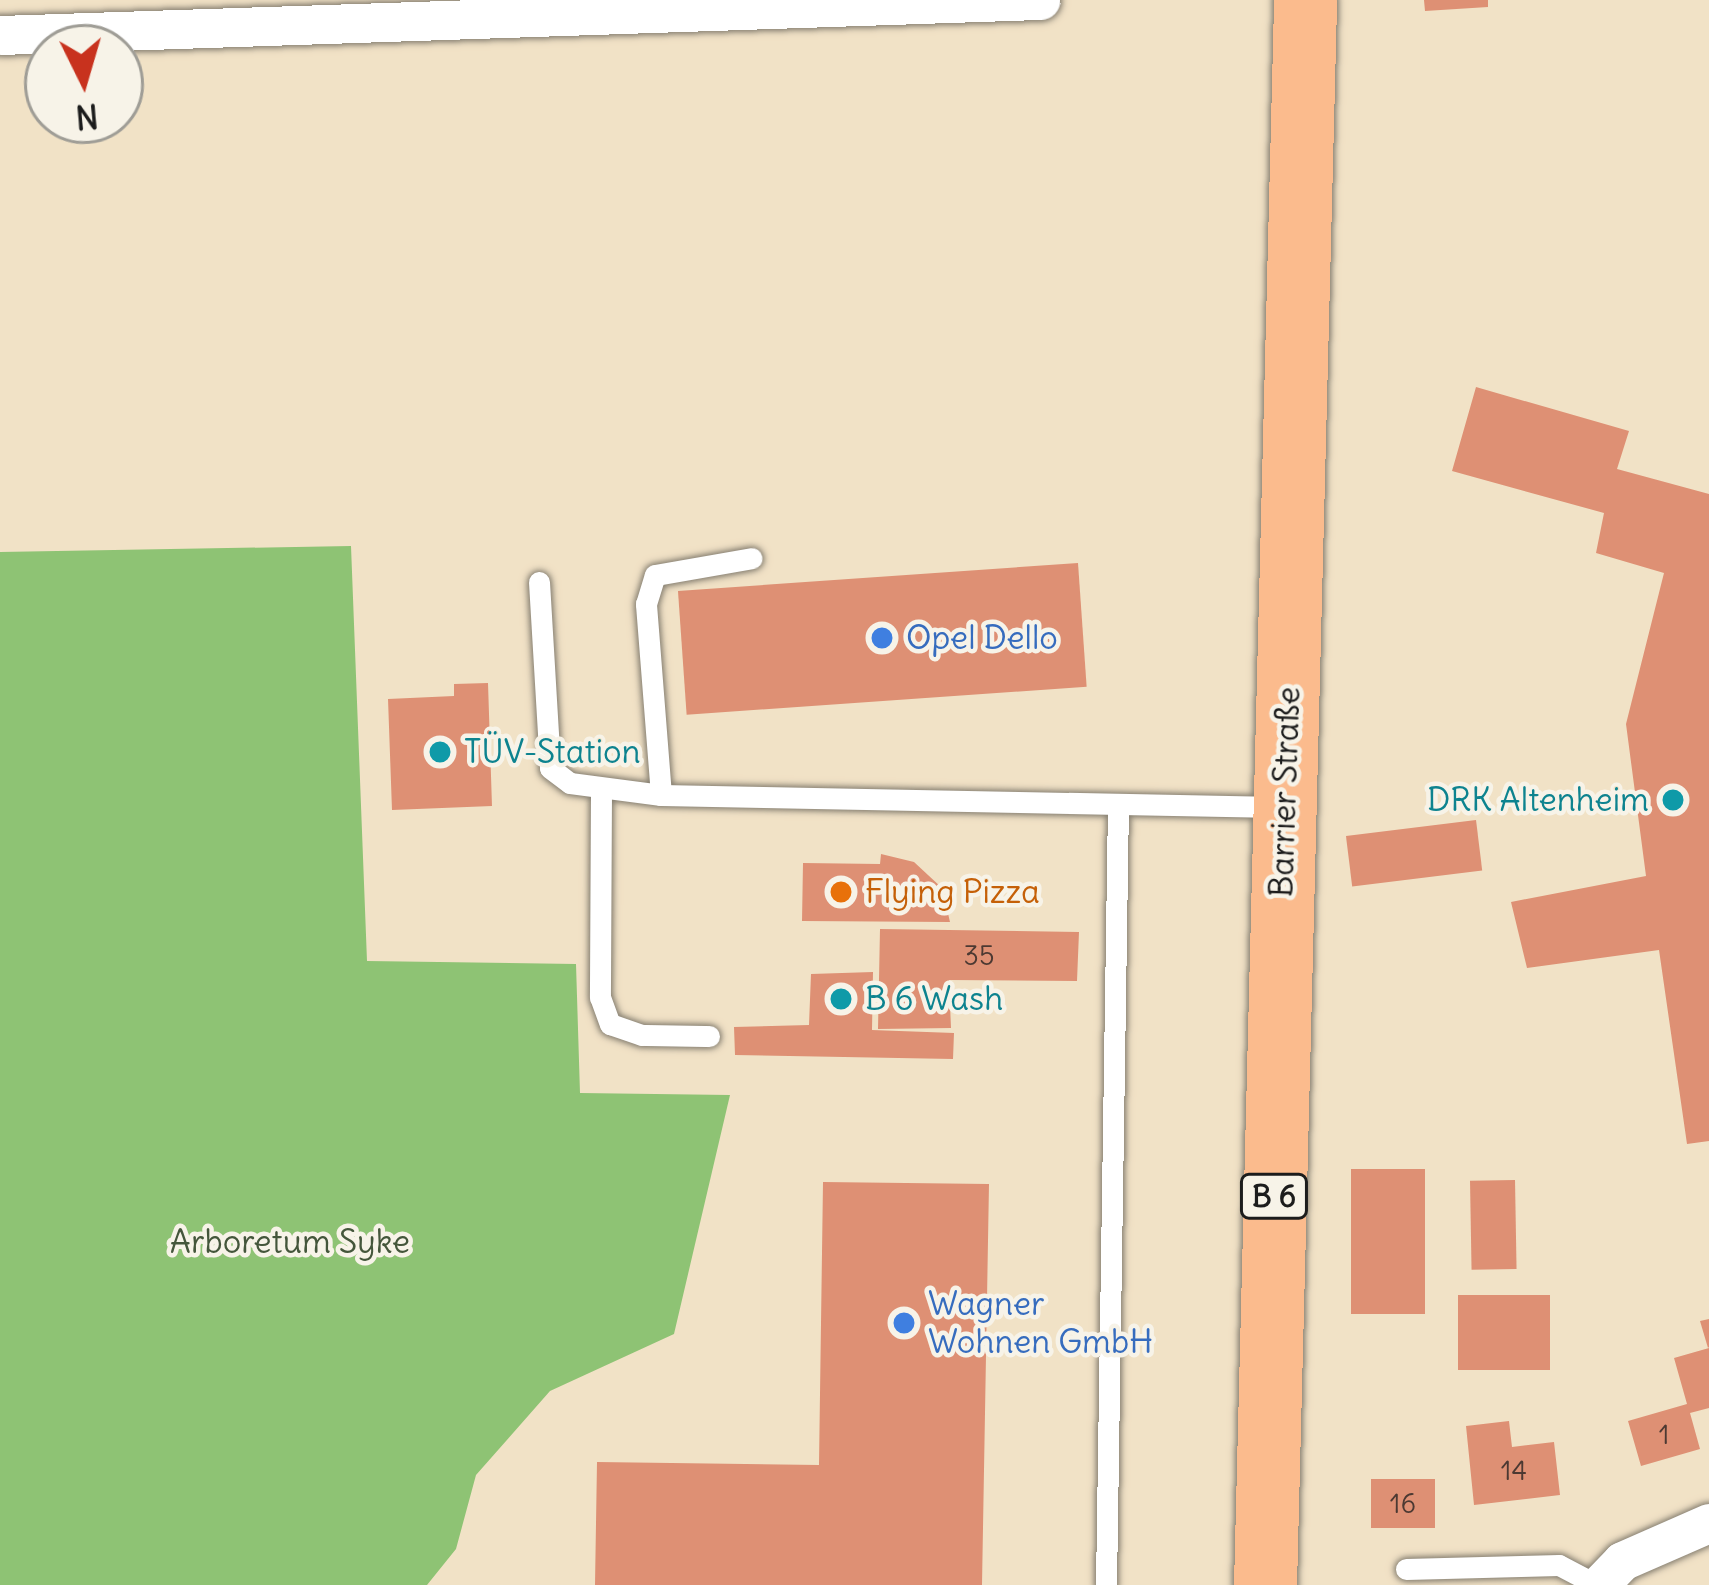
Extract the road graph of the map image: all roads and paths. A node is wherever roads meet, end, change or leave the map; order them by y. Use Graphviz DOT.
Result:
graph roads {
  1 [pos="1040,0"];
  2 [pos="1305,0"];
  3 [pos="0,35"];
  4 [pos="752,558"];
  5 [pos="539,582"];
  6 [pos="601,792"];
  7 [pos="661,794"];
  8 [pos="1118,804"];
  9 [pos="1285,807"];
  10 [pos="709,1036"];
  11 [pos="1709,1523"];
  12 [pos="1406,1569"];
  13 [pos="1106,1585"];
  14 [pos="1264,1585"];
  15 [pos="1598,1585"];
  1 -- 3 [label="street"];
  2 -- 9 [label="main road, Barrier Straße / B 6"];
  4 -- 7 [label="lane"];
  5 -- 6 [label="lane"];
  6 -- 7 [label="lane"];
  6 -- 10 [label="lane"];
  7 -- 8 [label="lane"];
  8 -- 9 [label="lane"];
  8 -- 13 [label="lane"];
  9 -- 14 [label="main road, Barrier Straße / B 6"];
  11 -- 15 [label="street"];
  12 -- 15 [label="lane"];
}
